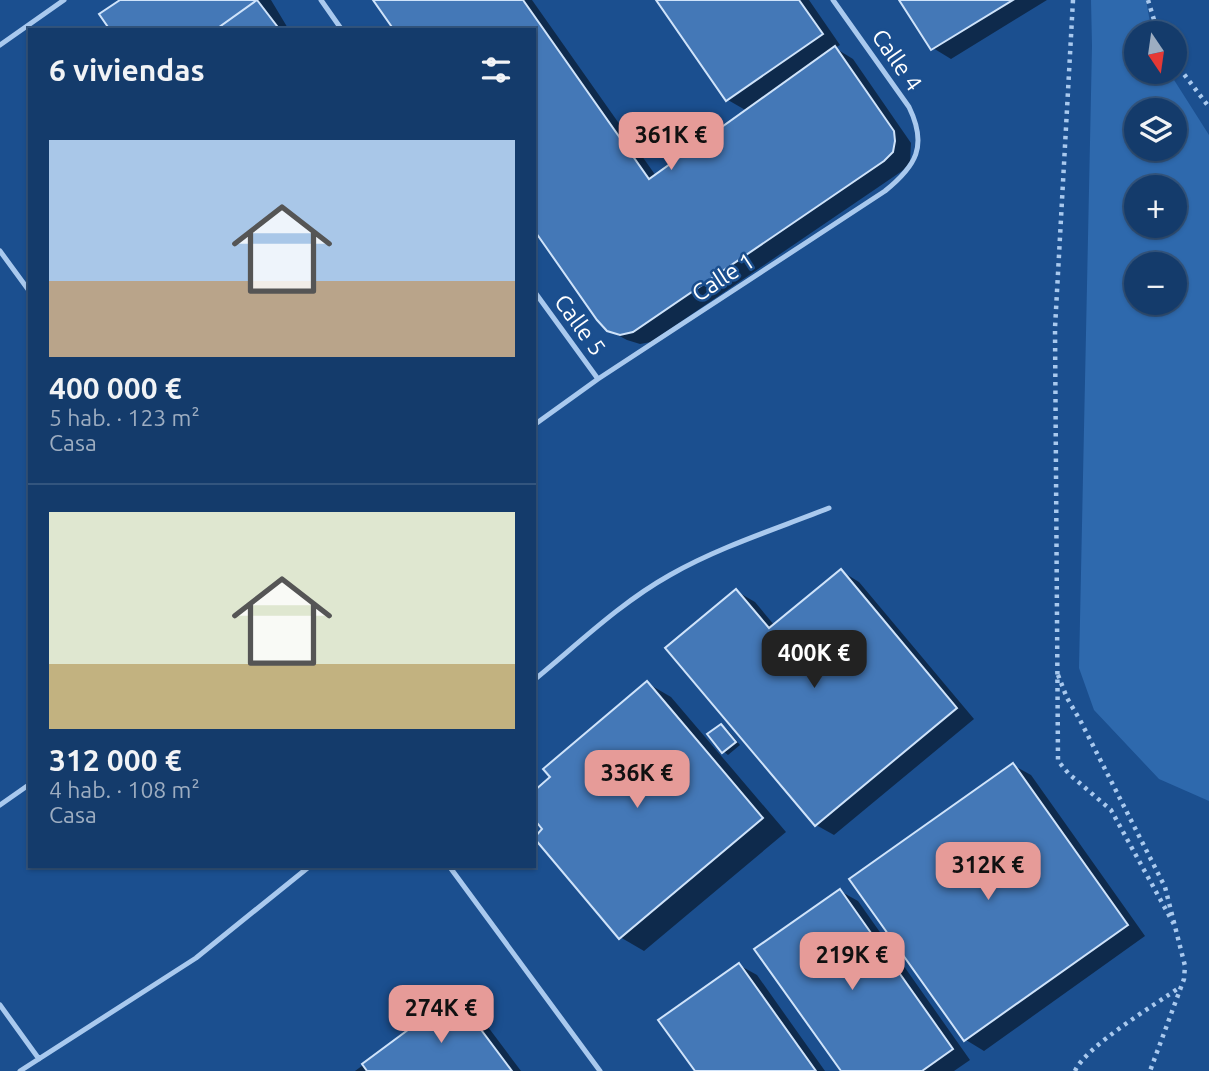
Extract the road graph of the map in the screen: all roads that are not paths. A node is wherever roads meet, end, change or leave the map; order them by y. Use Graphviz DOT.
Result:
graph roads {
  1 [pos="64,0"];
  2 [pos="321,0"];
  3 [pos="833,0"];
  4 [pos="341,28"];
  5 [pos="0,45"];
  6 [pos="918,147"];
  7 [pos="0,251"];
  8 [pos="28,289"];
  9 [pos="536,294"];
  10 [pos="598,379"];
  11 [pos="536,424"];
  12 [pos="829,508"];
  13 [pos="536,678"];
  14 [pos="28,784"];
  15 [pos="0,805"];
  16 [pos="308,868"];
  17 [pos="450,868"];
  18 [pos="0,1005"];
  19 [pos="39,1059"];
  20 [pos="20,1071"];
  21 [pos="600,1071"];
  1 -- 5 [label="lane"];
  2 -- 4 [label="lane"];
  3 -- 6 [label="lane, Calle 4"];
  6 -- 10 [label="lane, Calle 1"];
  7 -- 8 [label="lane"];
  9 -- 10 [label="lane, Calle 5"];
  10 -- 11 [label="lane, Calle 1"];
  12 -- 13 [label="lane"];
  14 -- 15 [label="lane"];
  16 -- 19 [label="lane"];
  17 -- 21 [label="lane"];
  18 -- 19 [label="lane"];
  19 -- 20 [label="lane"];
}
